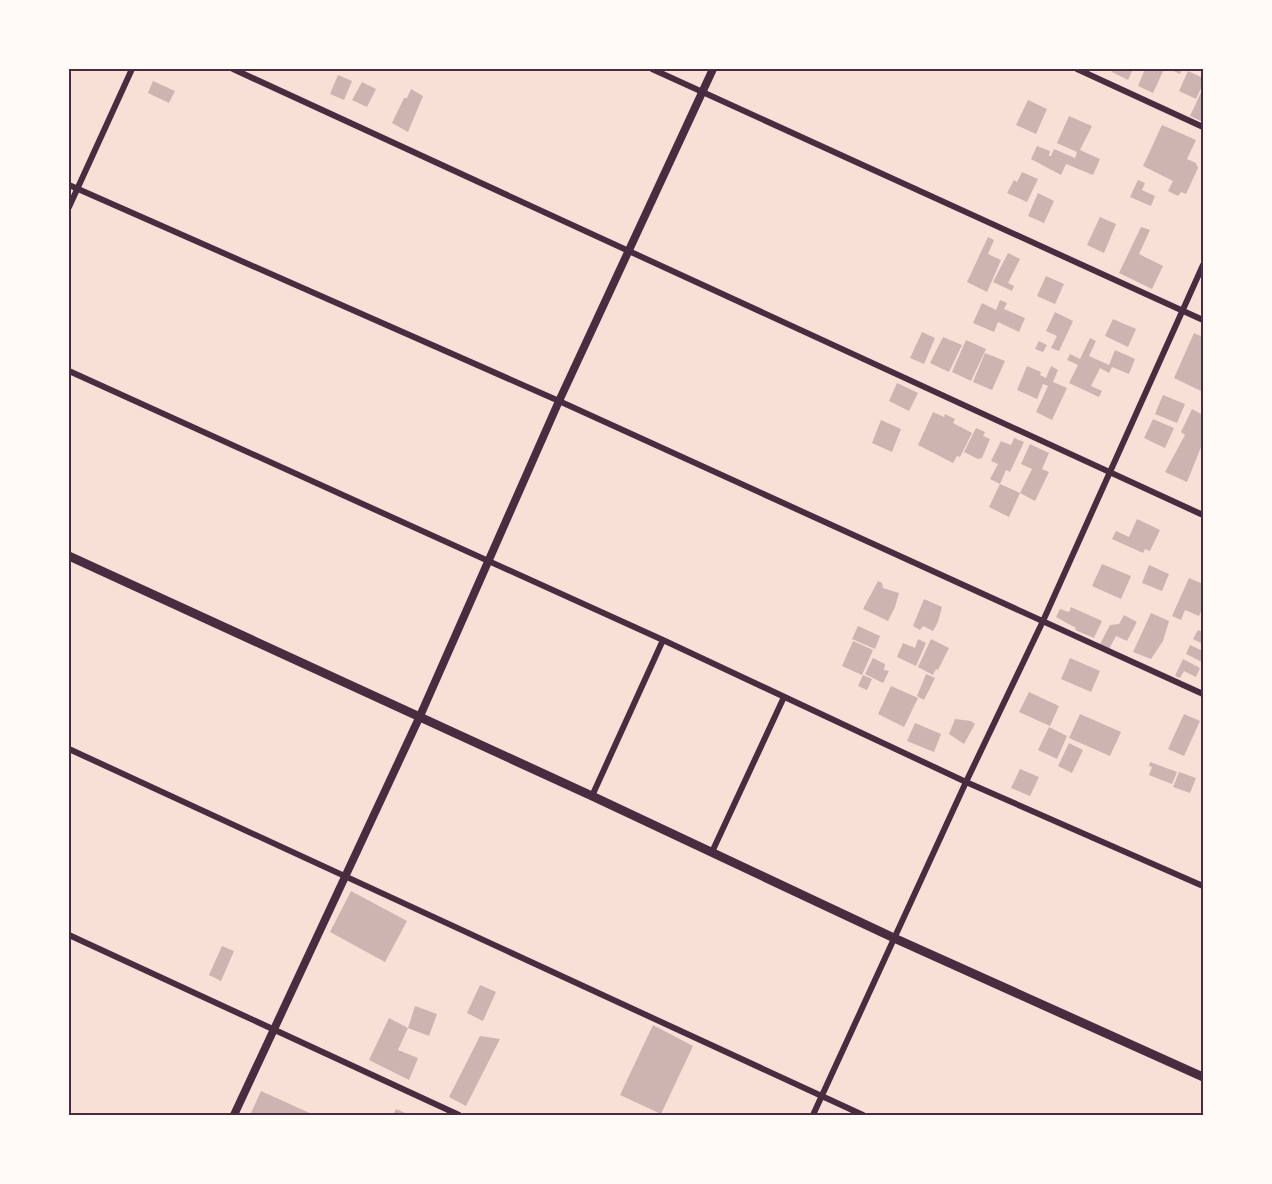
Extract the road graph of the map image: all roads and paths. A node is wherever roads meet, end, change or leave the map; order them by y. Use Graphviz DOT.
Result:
graph roads {
  1 [pos="132,69"];
  2 [pos="233,69"];
  3 [pos="652,69"];
  4 [pos="712,69"];
  5 [pos="1077,69"];
  6 [pos="702,91"];
  7 [pos="1203,127"];
  8 [pos="69,185"];
  9 [pos="78,189"];
  10 [pos="69,207"];
  11 [pos="628,251"];
  12 [pos="1203,265"];
  13 [pos="1181,310"];
  14 [pos="1203,320"];
  15 [pos="69,371"];
  16 [pos="559,401"];
  17 [pos="1109,472"];
  18 [pos="1203,515"];
  19 [pos="69,556"];
  20 [pos="488,560"];
  21 [pos="1043,621"];
  22 [pos="663,640"];
  23 [pos="1203,694"];
  24 [pos="784,697"];
  25 [pos="420,716"];
  26 [pos="69,749"];
  27 [pos="966,782"];
  28 [pos="592,795"];
  29 [pos="712,852"];
  30 [pos="346,875"];
  31 [pos="1203,886"];
  32 [pos="69,935"];
  33 [pos="894,938"];
  34 [pos="275,1029"];
  35 [pos="1203,1077"];
  36 [pos="821,1096"];
  37 [pos="234,1115"];
  38 [pos="459,1115"];
  39 [pos="813,1115"];
  40 [pos="863,1115"];
  1 -- 9 [label="street"];
  2 -- 11 [label="street"];
  3 -- 6 [label="street"];
  4 -- 6 [label="street"];
  5 -- 7 [label="street"];
  6 -- 11 [label="street"];
  6 -- 13 [label="street"];
  8 -- 9 [label="street"];
  9 -- 10 [label="street"];
  9 -- 16 [label="street"];
  11 -- 16 [label="street"];
  11 -- 17 [label="street"];
  12 -- 13 [label="street"];
  13 -- 14 [label="street"];
  13 -- 17 [label="street"];
  15 -- 20 [label="street"];
  16 -- 20 [label="street"];
  16 -- 21 [label="street"];
  17 -- 18 [label="street"];
  17 -- 21 [label="street"];
  19 -- 25 [label="main road"];
  20 -- 22 [label="street"];
  20 -- 25 [label="street"];
  21 -- 23 [label="street"];
  21 -- 27 [label="street"];
  22 -- 24 [label="street"];
  22 -- 28 [label="street"];
  24 -- 27 [label="street"];
  24 -- 29 [label="street"];
  25 -- 28 [label="main road"];
  25 -- 30 [label="street"];
  26 -- 30 [label="street"];
  27 -- 31 [label="street"];
  27 -- 33 [label="street"];
  28 -- 29 [label="main road"];
  29 -- 33 [label="main road"];
  30 -- 34 [label="street"];
  30 -- 36 [label="street"];
  32 -- 34 [label="street"];
  33 -- 35 [label="main road"];
  33 -- 36 [label="street"];
  34 -- 37 [label="street"];
  34 -- 38 [label="street"];
  36 -- 39 [label="street"];
  36 -- 40 [label="street"];
}
